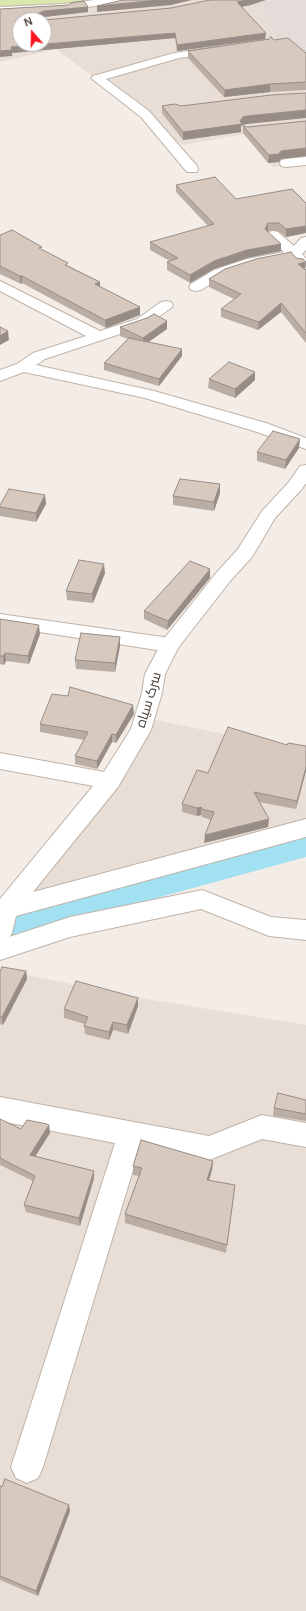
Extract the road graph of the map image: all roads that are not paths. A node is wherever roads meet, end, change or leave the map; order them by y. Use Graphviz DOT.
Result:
graph roads {
  1 [pos="119,0"];
  2 [pos="0,10"];
  3 [pos="225,49"];
  4 [pos="306,161"];
  5 [pos="286,163"];
  6 [pos="192,169"];
  7 [pos="273,235"];
  8 [pos="306,240"];
  9 [pos="299,259"];
  10 [pos="0,285"];
  11 [pos="196,287"];
  12 [pos="166,304"];
  13 [pos="98,336"];
  14 [pos="23,367"];
  15 [pos="0,376"];
  16 [pos="306,444"];
  17 [pos="306,470"];
  18 [pos="0,620"];
  19 [pos="170,645"];
  20 [pos="0,761"];
  21 [pos="110,781"];
  22 [pos="306,828"];
  23 [pos="2,918"];
  24 [pos="306,930"];
  25 [pos="0,950"];
  26 [pos="0,1110"];
  27 [pos="131,1134"];
  28 [pos="306,1135"];
  29 [pos="27,1467"];
  1 -- 2 [label="street"];
  3 -- 6 [label="street"];
  4 -- 5 [label="street"];
  7 -- 9 [label="street"];
  8 -- 9 [label="street"];
  9 -- 11 [label="street"];
  10 -- 13 [label="street"];
  12 -- 13 [label="street"];
  13 -- 14 [label="street"];
  14 -- 15 [label="street"];
  14 -- 16 [label="street"];
  17 -- 19 [label="street, سرک سیاه"];
  18 -- 19 [label="street"];
  19 -- 21 [label="street, سرک سیاه"];
  20 -- 21 [label="street"];
  21 -- 23 [label="street, سرک سیاه"];
  22 -- 23 [label="street"];
  24 -- 25 [label="street"];
  26 -- 27 [label="street"];
  27 -- 28 [label="street"];
  27 -- 29 [label="street"];
}
